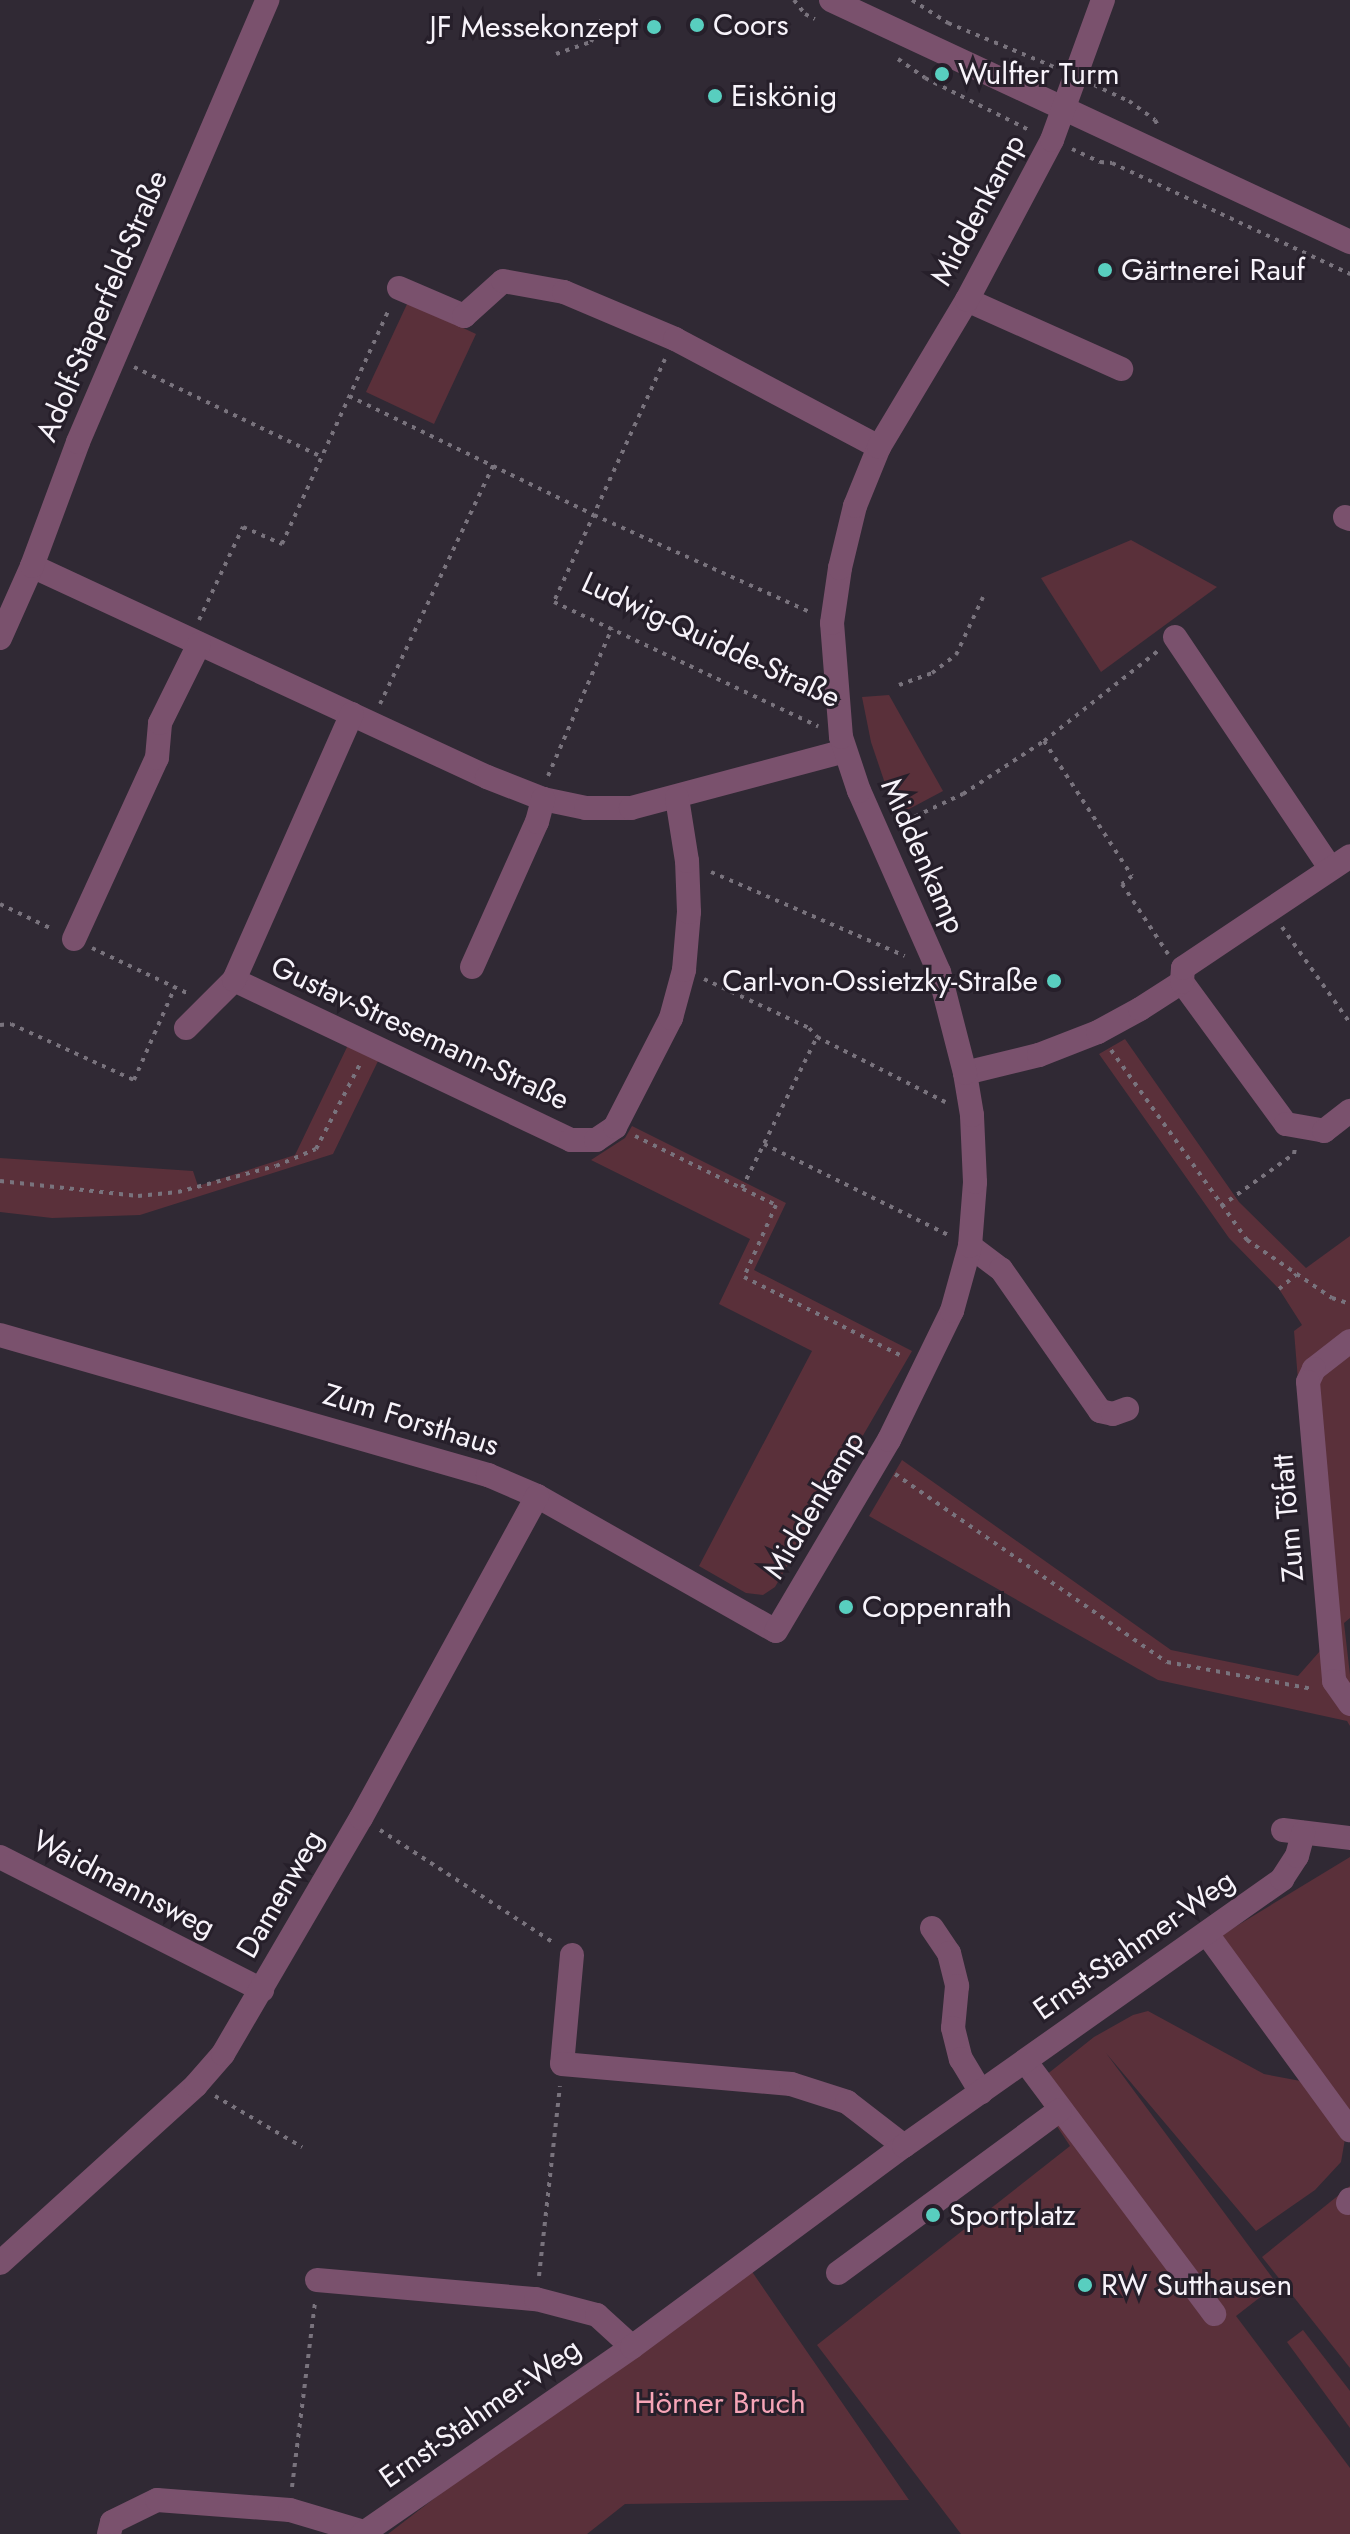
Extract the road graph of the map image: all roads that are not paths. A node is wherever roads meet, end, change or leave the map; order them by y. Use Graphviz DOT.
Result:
graph roads {
  1 [pos="267,0"];
  2 [pos="831,0"];
  3 [pos="1103,0"];
  4 [pos="1065,111"];
  5 [pos="1350,242"];
  6 [pos="399,288"];
  7 [pos="967,300"];
  8 [pos="1121,369"];
  9 [pos="879,447"];
  10 [pos="32,566"];
  11 [pos="1175,637"];
  12 [pos="0,638"];
  13 [pos="194,642"];
  14 [pos="362,719"];
  15 [pos="843,744"];
  16 [pos="677,798"];
  17 [pos="543,799"];
  18 [pos="1340,862"];
  19 [pos="74,939"];
  20 [pos="472,967"];
  21 [pos="1183,975"];
  22 [pos="234,980"];
  23 [pos="186,1028"];
  24 [pos="965,1073"];
  25 [pos="1350,1111"];
  26 [pos="970,1246"];
  27 [pos="0,1335"];
  28 [pos="1350,1341"];
  29 [pos="1127,1409"];
  30 [pos="537,1496"];
  31 [pos="776,1631"];
  32 [pos="1350,1704"];
  33 [pos="1350,1838"];
  34 [pos="0,1857"];
  35 [pos="932,1928"];
  36 [pos="1207,1934"];
  37 [pos="572,1955"];
  38 [pos="262,1990"];
  39 [pos="1025,2061"];
  40 [pos="981,2092"];
  41 [pos="1060,2110"];
  42 [pos="1350,2130"];
  43 [pos="904,2146"];
  44 [pos="0,2263"];
  45 [pos="838,2273"];
  46 [pos="317,2280"];
  47 [pos="1214,2314"];
  48 [pos="632,2347"];
  49 [pos="363,2533"];
  50 [pos="109,2534"];
  1 -- 10 [label="street, Adolf-Staperfeld-Straße"];
  2 -- 4 [label="street"];
  3 -- 4 [label="street, Middenkamp"];
  4 -- 5 [label="street"];
  4 -- 7 [label="street, Middenkamp"];
  6 -- 9 [label="street"];
  7 -- 8 [label="street"];
  7 -- 9 [label="street, Middenkamp"];
  9 -- 15 [label="street, Middenkamp"];
  10 -- 12 [label="street, Adolf-Staperfeld-Straße"];
  10 -- 13 [label="street"];
  11 -- 18 [label="street"];
  13 -- 14 [label="street"];
  13 -- 19 [label="street"];
  14 -- 17 [label="street"];
  14 -- 22 [label="street, Gustav-Stresemann-Straße"];
  15 -- 16 [label="street"];
  15 -- 24 [label="street, Middenkamp"];
  16 -- 17 [label="street"];
  16 -- 22 [label="street, Gustav-Stresemann-Straße"];
  17 -- 20 [label="street"];
  18 -- 21 [label="street"];
  21 -- 24 [label="street"];
  21 -- 25 [label="street"];
  22 -- 23 [label="street, Gustav-Stresemann-Straße"];
  24 -- 26 [label="street, Middenkamp"];
  26 -- 29 [label="street"];
  26 -- 31 [label="street, Middenkamp"];
  27 -- 30 [label="street, Zum Forsthaus"];
  28 -- 32 [label="street, Zum Töfatt"];
  30 -- 31 [label="street, Zum Forsthaus"];
  30 -- 38 [label="street, Damenweg"];
  33 -- 36 [label="street, Ernst-Stahmer-Weg"];
  34 -- 38 [label="street, Waidmannsweg"];
  35 -- 40 [label="street"];
  36 -- 39 [label="street, Ernst-Stahmer-Weg"];
  36 -- 42 [label="street"];
  37 -- 43 [label="street"];
  38 -- 44 [label="street, Damenweg"];
  39 -- 40 [label="street, Ernst-Stahmer-Weg"];
  39 -- 41 [label="street"];
  40 -- 43 [label="street, Ernst-Stahmer-Weg"];
  41 -- 45 [label="street"];
  41 -- 47 [label="street"];
  43 -- 48 [label="street, Ernst-Stahmer-Weg"];
  46 -- 48 [label="street, Ernst-Stahmer-Weg"];
  48 -- 49 [label="street, Ernst-Stahmer-Weg"];
  49 -- 50 [label="street, Ernst-Stahmer-Weg"];
}
